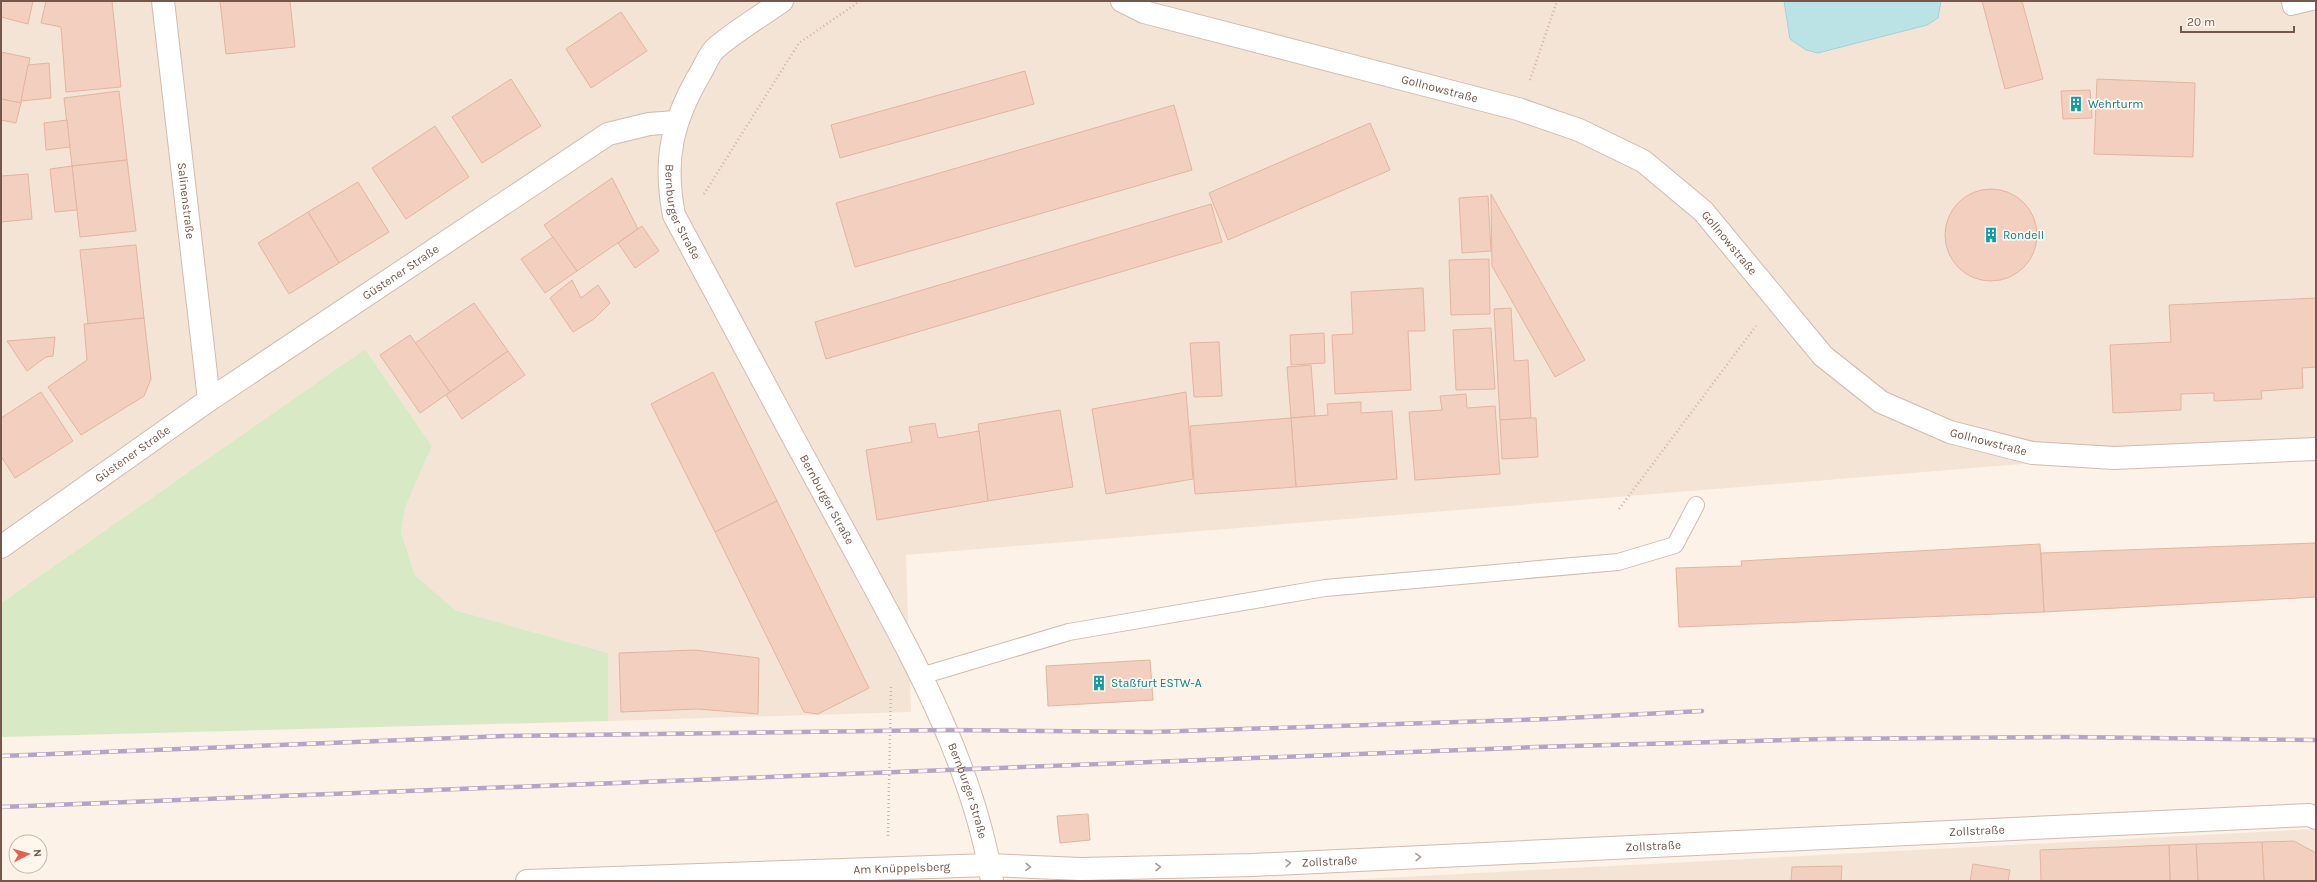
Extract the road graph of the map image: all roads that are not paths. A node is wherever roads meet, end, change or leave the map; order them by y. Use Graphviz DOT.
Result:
graph roads {
  1 [pos="162,1"];
  2 [pos="782,1"];
  3 [pos="1122,1"];
  4 [pos="2290,1"];
  5 [pos="2316,1"];
  6 [pos="676,122"];
  7 [pos="209,400"];
  8 [pos="2316,449"];
  9 [pos="1696,505"];
  10 [pos="1,547"];
  11 [pos="921,676"];
  12 [pos="2316,818"];
  13 [pos="991,873"];
  14 [pos="527,881"];
  1 -- 7 [label="street, Salinenstraße"];
  2 -- 6 [label="street"];
  3 -- 8 [label="street, Gollnowstraße"];
  4 -- 5 [label="lane"];
  6 -- 7 [label="street, Güstener Straße"];
  6 -- 11 [label="street, Bernburger Straße"];
  7 -- 10 [label="street, Güstener Straße"];
  9 -- 11 [label="lane"];
  11 -- 13 [label="street, Bernburger Straße"];
  13 -- 12 [label="street, Zollstraße, one-way"];
  13 -- 14 [label="street, Am Knüppelsberg"];
}
